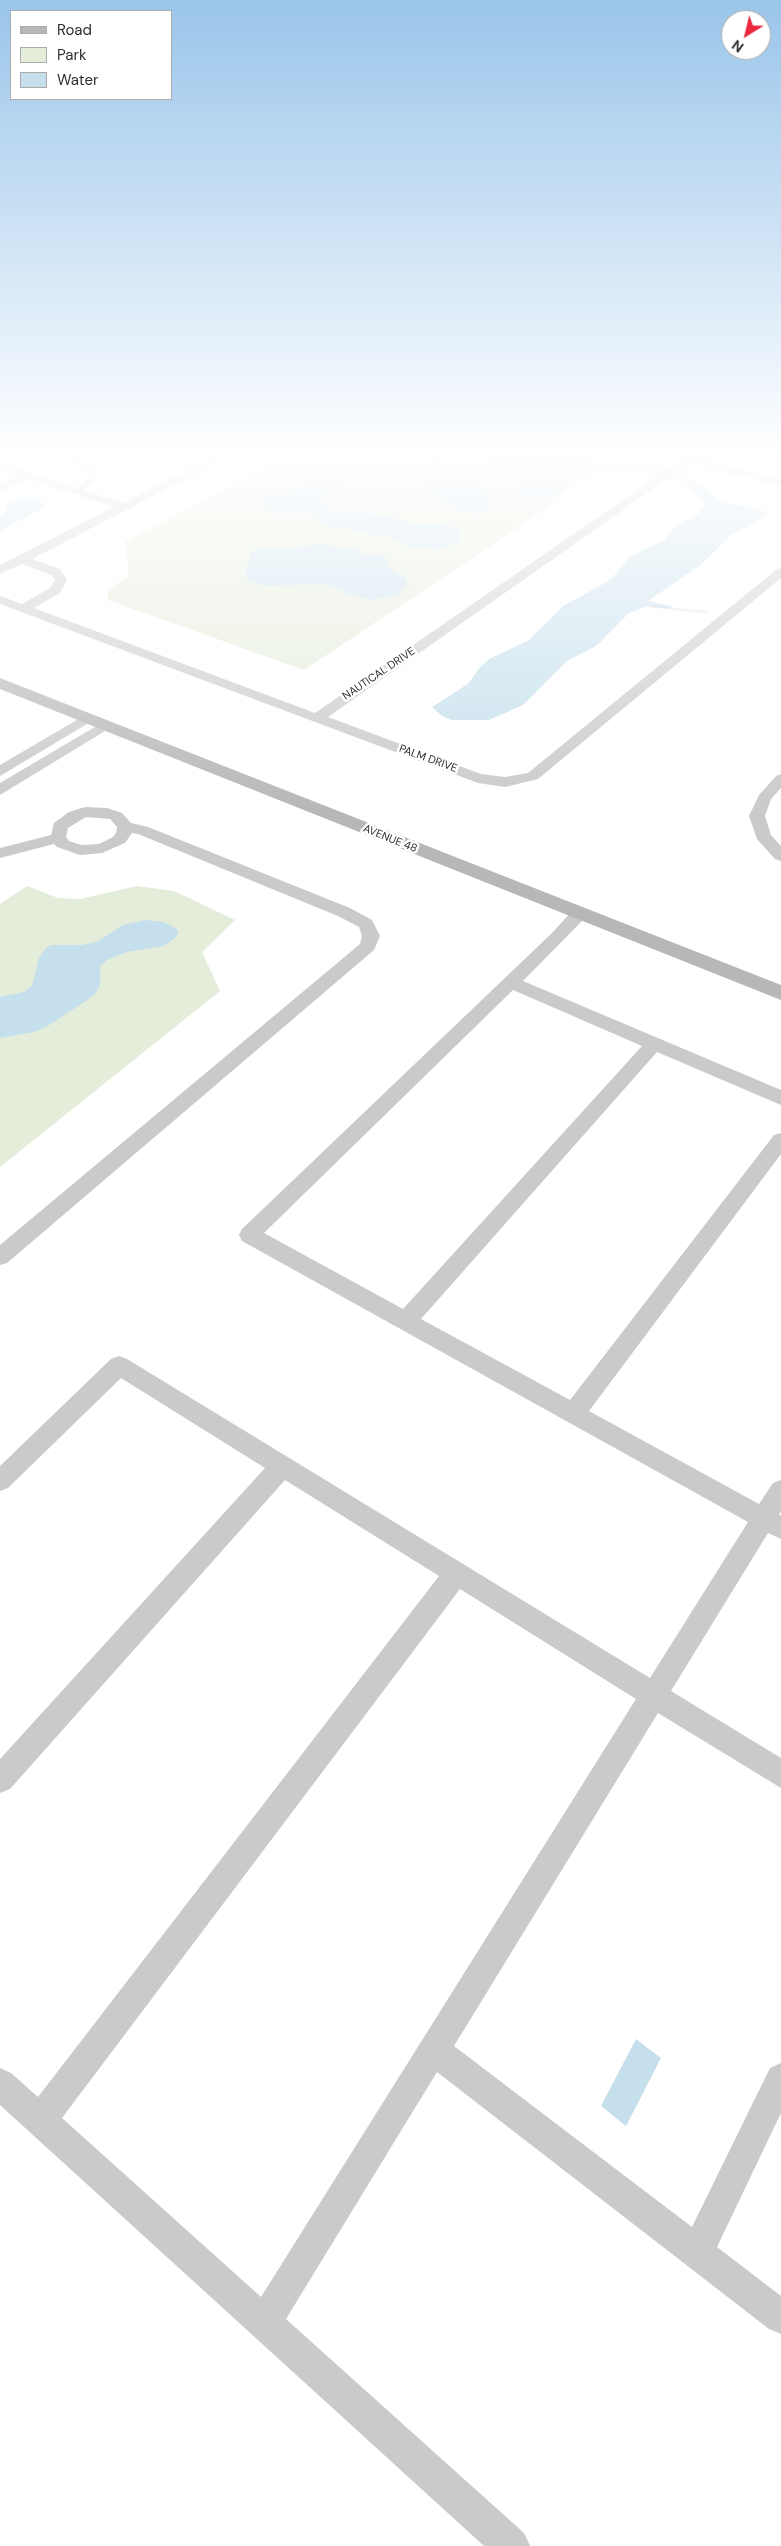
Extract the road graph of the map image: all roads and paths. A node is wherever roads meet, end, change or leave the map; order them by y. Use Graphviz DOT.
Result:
graph roads {
  1 [pos="58,575"];
  2 [pos="524,575"];
  3 [pos="778,575"];
  4 [pos="0,600"];
  5 [pos="647,606"];
  6 [pos="23,609"];
  7 [pos="729,614"];
  8 [pos="0,683"];
  9 [pos="317,718"];
  10 [pos="96,721"];
  11 [pos="0,771"];
  12 [pos="781,779"];
  13 [pos="0,790"];
  14 [pos="125,827"];
  15 [pos="58,838"];
  16 [pos="0,853"];
  17 [pos="781,856"];
  18 [pos="578,915"];
  19 [pos="510,982"];
  20 [pos="781,994"];
  21 [pos="654,1044"];
  22 [pos="781,1098"];
  23 [pos="781,1140"];
  24 [pos="0,1257"];
  25 [pos="406,1322"];
  26 [pos="574,1414"];
  27 [pos="282,1466"];
  28 [pos="0,1481"];
  29 [pos="781,1490"];
  30 [pos="772,1523"];
  31 [pos="457,1573"];
  32 [pos="654,1695"];
  33 [pos="781,1774"];
  34 [pos="0,1779"];
  35 [pos="434,2050"];
  36 [pos="781,2079"];
  37 [pos="0,2084"];
  38 [pos="40,2121"];
  39 [pos="697,2252"];
  40 [pos="781,2316"];
  41 [pos="264,2323"];
  42 [pos="511,2546"];
  1 -- 6 [label="street"];
  2 -- 9 [label="street, NAUTICAL DRIVE"];
  3 -- 7 [label="street, PALM DRIVE"];
  4 -- 6 [label="street, PALM DRIVE"];
  5 -- 7 [label="path"];
  6 -- 9 [label="street, PALM DRIVE"];
  7 -- 9 [label="street, PALM DRIVE"];
  8 -- 10 [label="main road, AVENUE 48"];
  10 -- 11 [label="street"];
  10 -- 13 [label="street"];
  10 -- 18 [label="main road, AVENUE 48"];
  12 -- 17 [label="street"];
  14 -- 15 [label="street"];
  14 -- 15 [label="street"];
  14 -- 24 [label="street"];
  15 -- 16 [label="street"];
  18 -- 19 [label="street"];
  18 -- 20 [label="main road, AVENUE 48"];
  19 -- 21 [label="street"];
  19 -- 25 [label="street"];
  21 -- 22 [label="street"];
  21 -- 25 [label="street"];
  23 -- 26 [label="street"];
  25 -- 26 [label="street"];
  26 -- 30 [label="street"];
  27 -- 28 [label="street"];
  27 -- 31 [label="street"];
  27 -- 34 [label="street"];
  29 -- 30 [label="street"];
  30 -- 32 [label="street"];
  31 -- 32 [label="street"];
  31 -- 38 [label="street"];
  32 -- 33 [label="street"];
  32 -- 35 [label="street"];
  35 -- 39 [label="street"];
  35 -- 41 [label="street"];
  36 -- 39 [label="street"];
  37 -- 38 [label="street"];
  38 -- 41 [label="street"];
  39 -- 40 [label="street"];
  41 -- 42 [label="street"];
}
